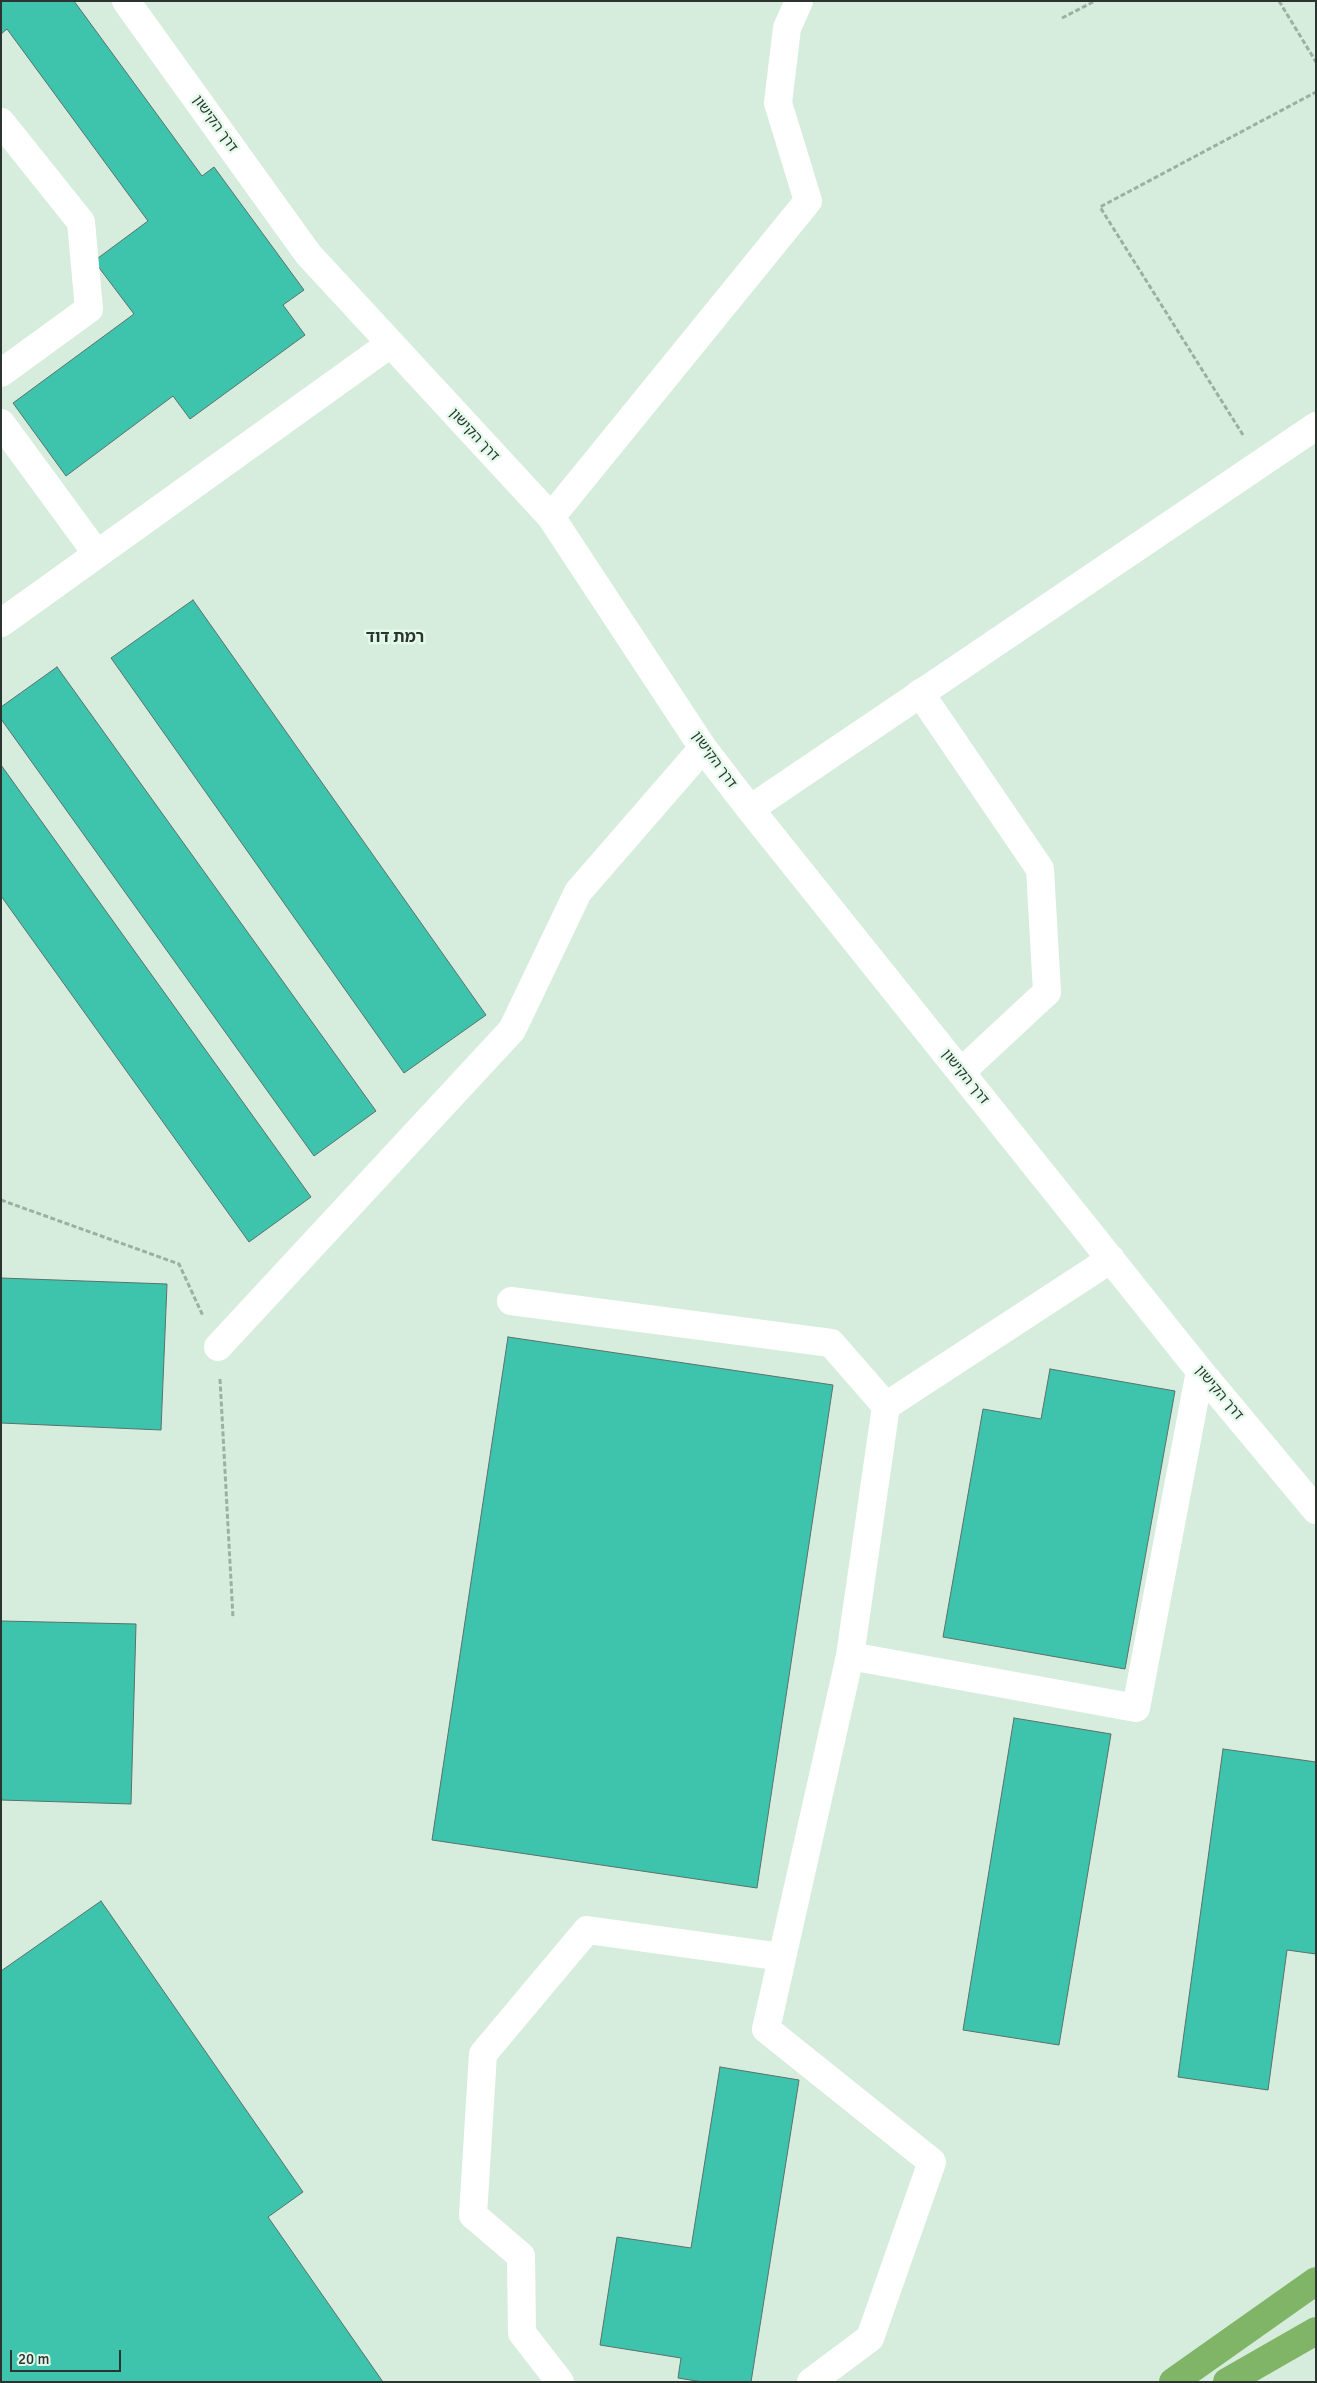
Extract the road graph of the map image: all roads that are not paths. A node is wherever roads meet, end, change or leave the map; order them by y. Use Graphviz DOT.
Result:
graph roads {
  1 [pos="126,1"];
  2 [pos="799,1"];
  3 [pos="1,122"];
  4 [pos="390,344"];
  5 [pos="1,373"];
  6 [pos="1,423"];
  7 [pos="1316,426"];
  8 [pos="551,517"];
  9 [pos="97,554"];
  10 [pos="1,623"];
  11 [pos="920,693"];
  12 [pos="703,748"];
  13 [pos="750,809"];
  14 [pos="960,1072"];
  15 [pos="1111,1259"];
  16 [pos="511,1301"];
  17 [pos="218,1347"];
  18 [pos="1200,1371"];
  19 [pos="886,1406"];
  20 [pos="1316,1510"];
  21 [pos="850,1656"];
  22 [pos="782,1957"];
  23 [pos="1316,2281"];
  24 [pos="1316,2331"];
  25 [pos="560,2382"];
  26 [pos="811,2382"];
  27 [pos="1173,2382"];
  28 [pos="1227,2382"];
  1 -- 4 [label="street, דרך הקישון"];
  2 -- 8 [label="street"];
  3 -- 5 [label="street"];
  4 -- 8 [label="street, דרך הקישון"];
  4 -- 9 [label="street"];
  6 -- 9 [label="street"];
  7 -- 11 [label="street"];
  8 -- 12 [label="street, דרך הקישון"];
  9 -- 10 [label="street"];
  11 -- 13 [label="street"];
  11 -- 14 [label="street"];
  12 -- 13 [label="street, דרך הקישון"];
  12 -- 17 [label="street"];
  13 -- 14 [label="street, דרך הקישון"];
  14 -- 15 [label="street, דרך הקישון"];
  15 -- 18 [label="street, דרך הקישון"];
  15 -- 19 [label="street"];
  16 -- 19 [label="street"];
  18 -- 20 [label="street, דרך הקישון"];
  18 -- 21 [label="street"];
  19 -- 21 [label="street"];
  21 -- 22 [label="street"];
  22 -- 25 [label="street"];
  22 -- 26 [label="street"];
  23 -- 27 [label="highway"];
  24 -- 28 [label="highway"];
}
